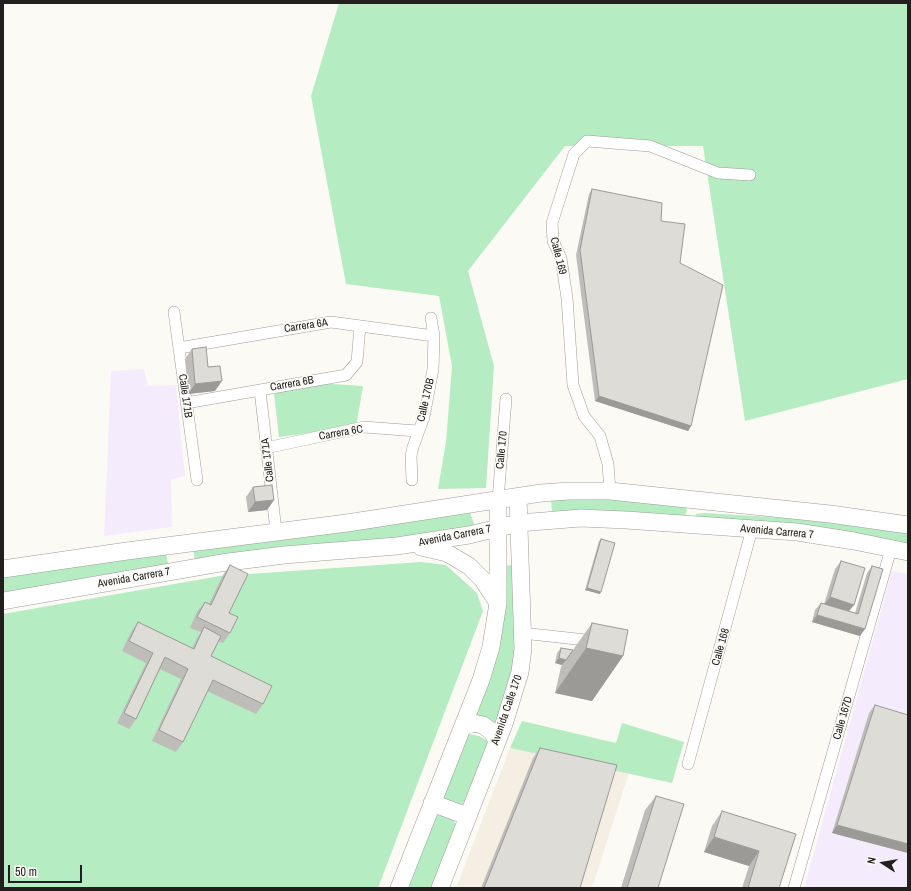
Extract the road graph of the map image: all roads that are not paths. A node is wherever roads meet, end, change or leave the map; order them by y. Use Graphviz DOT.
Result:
graph roads {
  1 [pos="750,175"];
  2 [pos="174,312"];
  3 [pos="431,318"];
  4 [pos="360,326"];
  5 [pos="434,336"];
  6 [pos="179,348"];
  7 [pos="260,390"];
  8 [pos="506,399"];
  9 [pos="186,403"];
  10 [pos="417,431"];
  11 [pos="266,448"];
  12 [pos="197,480"];
  13 [pos="412,480"];
  14 [pos="610,491"];
  15 [pos="518,497"];
  16 [pos="498,500"];
  17 [pos="702,501"];
  18 [pos="519,524"];
  19 [pos="695,525"];
  20 [pos="908,525"];
  21 [pos="498,528"];
  22 [pos="752,530"];
  23 [pos="276,531"];
  24 [pos="179,544"];
  25 [pos="411,544"];
  26 [pos="891,549"];
  27 [pos="908,552"];
  28 [pos="3,569"];
  29 [pos="184,569"];
  30 [pos="3,601"];
  31 [pos="498,603"];
  32 [pos="522,634"];
  33 [pos="607,642"];
  34 [pos="463,726"];
  35 [pos="497,741"];
  36 [pos="688,764"];
  37 [pos="432,803"];
  38 [pos="467,816"];
  39 [pos="399,888"];
  40 [pos="440,888"];
  41 [pos="794,888"];
  1 -- 14 [label="street, Calle 169"];
  2 -- 6 [label="street, Calle 171B"];
  3 -- 5 [label="street, Calle 170B"];
  4 -- 5 [label="street, Carrera 6A"];
  4 -- 6 [label="street, Carrera 6A"];
  4 -- 7 [label="street, Carrera 6B"];
  5 -- 10 [label="street, Calle 170B"];
  6 -- 9 [label="street, Calle 171B"];
  7 -- 9 [label="street, Carrera 6B"];
  7 -- 11 [label="street, Calle 171A"];
  8 -- 16 [label="street, Calle 170"];
  9 -- 12 [label="street, Calle 171B"];
  10 -- 11 [label="street, Carrera 6C"];
  10 -- 13 [label="street, Calle 170B"];
  11 -- 23 [label="street, Calle 171A"];
  14 -- 15 [label="main road, Avenida Carrera 7"];
  14 -- 17 [label="main road, Avenida Carrera 7"];
  15 -- 16 [label="main road, Avenida Carrera 7"];
  15 -- 18 [label="main road, Avenida Calle 170"];
  16 -- 21 [label="main road"];
  16 -- 23 [label="main road, Avenida Carrera 7"];
  17 -- 19 [label="main road"];
  17 -- 20 [label="main road, Avenida Carrera 7"];
  18 -- 19 [label="main road, Avenida Carrera 7"];
  18 -- 21 [label="main road, Avenida Carrera 7"];
  18 -- 32 [label="main road, Avenida Calle 170"];
  19 -- 22 [label="main road, Avenida Carrera 7"];
  21 -- 25 [label="main road, Avenida Carrera 7"];
  21 -- 31 [label="main road"];
  22 -- 26 [label="main road, Avenida Carrera 7"];
  22 -- 36 [label="street, Calle 168"];
  23 -- 24 [label="main road, Avenida Carrera 7"];
  24 -- 28 [label="main road, Avenida Carrera 7"];
  24 -- 29 [label="main road"];
  25 -- 29 [label="main road, Avenida Carrera 7"];
  25 -- 31 [label="main road"];
  26 -- 27 [label="main road, Avenida Carrera 7"];
  26 -- 41 [label="street, Calle 167D"];
  29 -- 30 [label="main road, Avenida Carrera 7"];
  31 -- 34 [label="main road"];
  32 -- 33 [label="street"];
  32 -- 35 [label="main road, Avenida Calle 170"];
  34 -- 35 [label="main road"];
  34 -- 37 [label="main road"];
  35 -- 38 [label="main road, Avenida Calle 170"];
  37 -- 38 [label="main road"];
  37 -- 39 [label="main road"];
  38 -- 40 [label="main road, Avenida Calle 170"];
}
